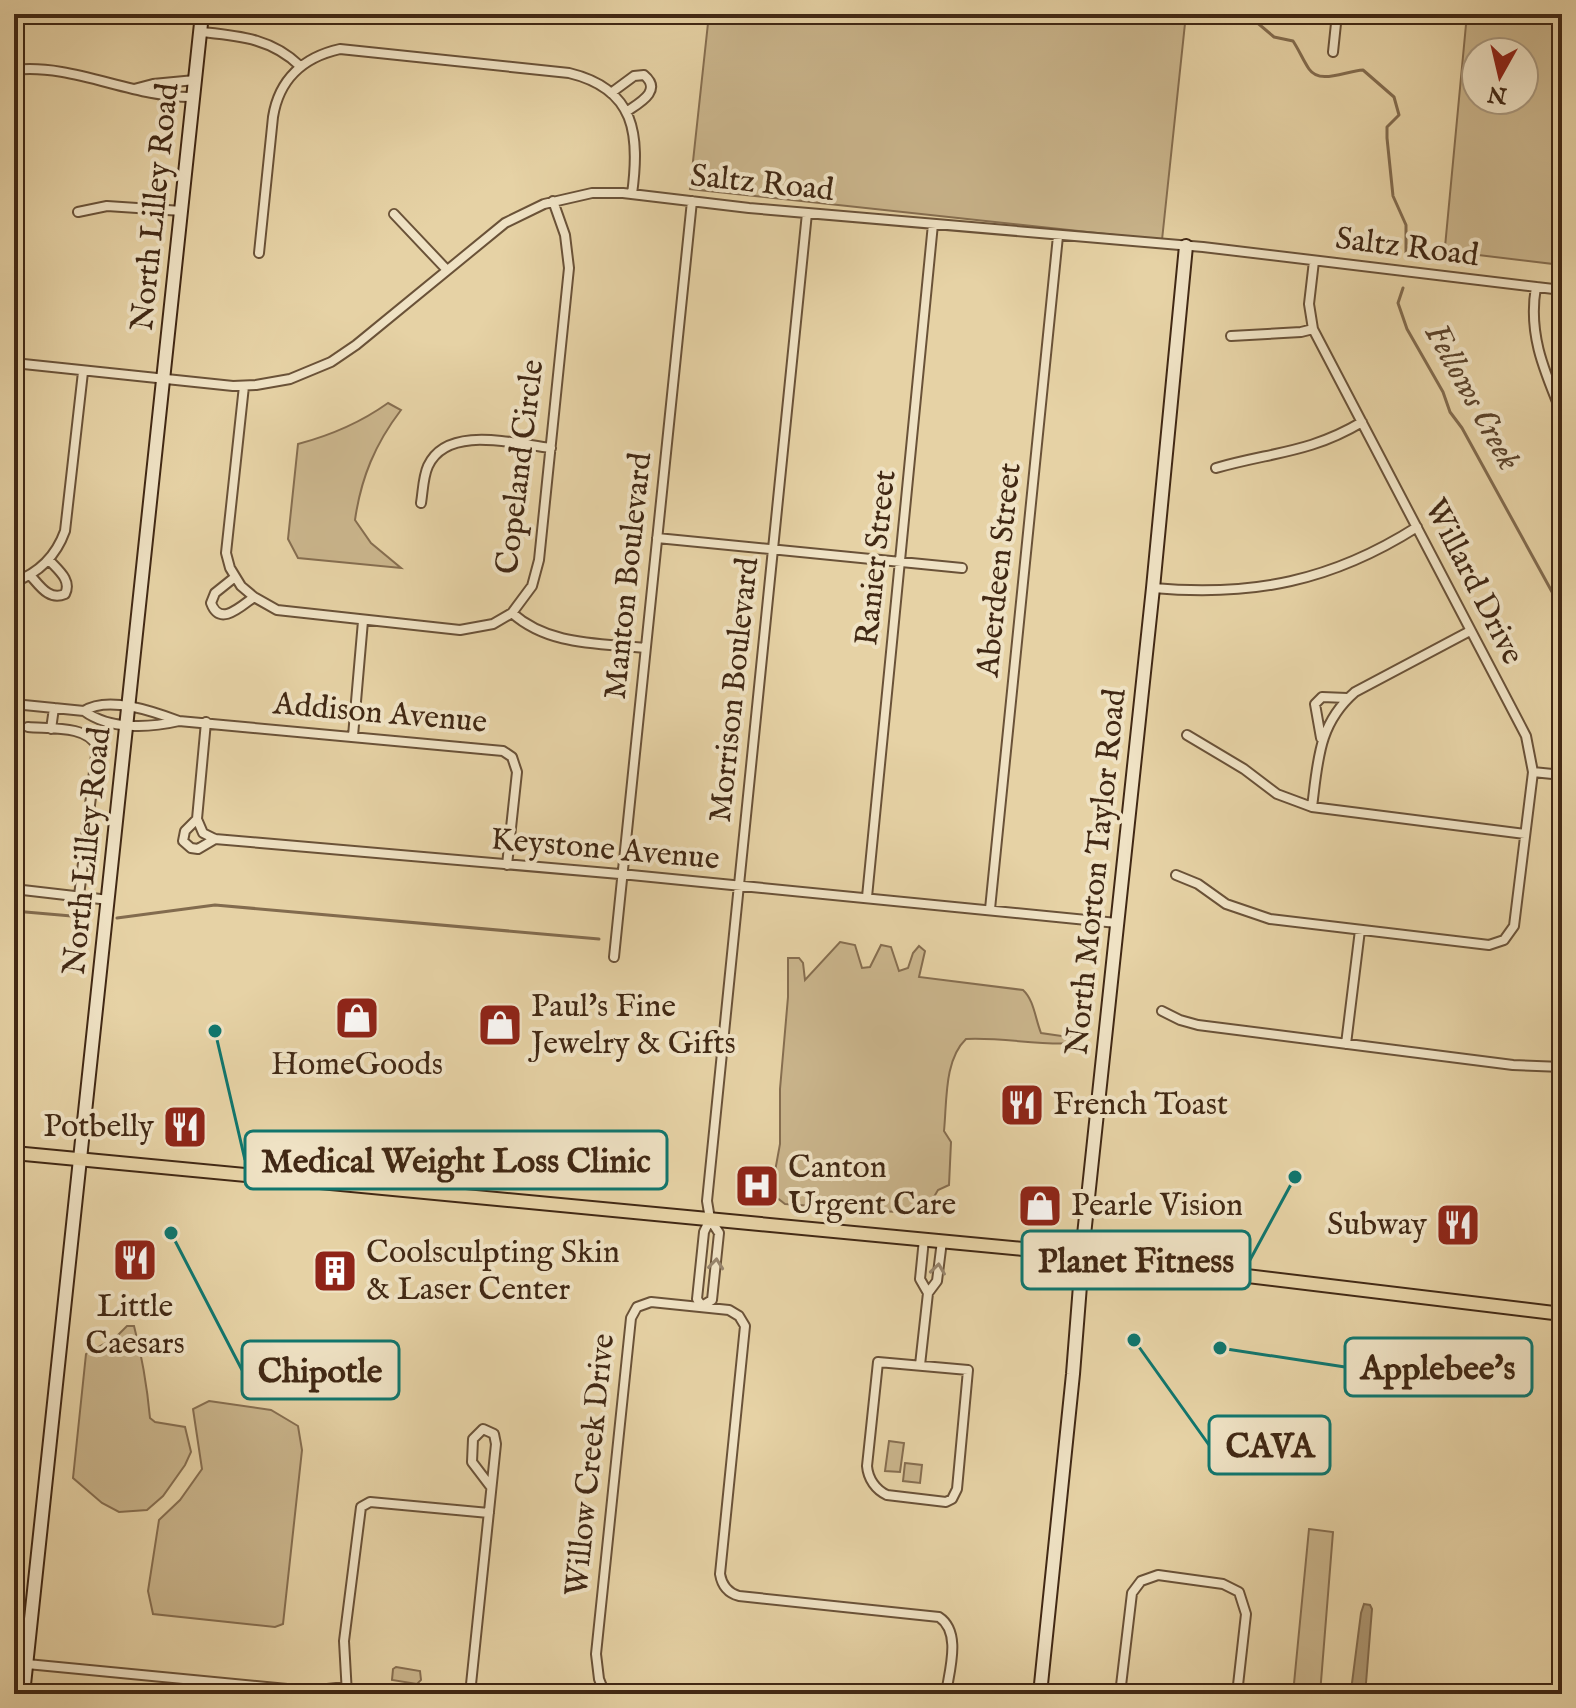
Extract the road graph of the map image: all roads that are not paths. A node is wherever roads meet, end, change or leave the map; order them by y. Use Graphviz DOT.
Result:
graph roads {
  1 [pos="202,14"];
  2 [pos="1337,14"];
  3 [pos="201,32"];
  4 [pos="1333,52"];
  5 [pos="300,66"];
  6 [pos="14,70"];
  7 [pos="195,80"];
  8 [pos="133,89"];
  9 [pos="611,93"];
  10 [pos="193,97"];
  11 [pos="626,112"];
  12 [pos="632,194"];
  13 [pos="553,201"];
  14 [pos="692,201"];
  15 [pos="182,211"];
  16 [pos="78,212"];
  17 [pos="807,213"];
  18 [pos="394,214"];
  19 [pos="933,224"];
  20 [pos="1058,236"];
  21 [pos="1186,246"];
  22 [pos="259,253"];
  23 [pos="1314,261"];
  24 [pos="447,270"];
  25 [pos="1536,287"];
  26 [pos="1562,290"];
  27 [pos="1313,329"];
  28 [pos="1231,336"];
  29 [pos="14,363"];
  30 [pos="83,372"];
  31 [pos="164,379"];
  32 [pos="244,386"];
  33 [pos="1560,409"];
  34 [pos="1362,422"];
  35 [pos="551,448"];
  36 [pos="1216,468"];
  37 [pos="421,503"];
  38 [pos="1417,527"];
  39 [pos="657,538"];
  40 [pos="773,549"];
  41 [pos="49,560"];
  42 [pos="901,562"];
  43 [pos="962,568"];
  44 [pos="30,575"];
  45 [pos="235,577"];
  46 [pos="14,582"];
  47 [pos="1153,588"];
  48 [pos="254,597"];
  49 [pos="512,613"];
  50 [pos="363,621"];
  51 [pos="1470,631"];
  52 [pos="645,648"];
  53 [pos="1348,698"];
  54 [pos="14,704"];
  55 [pos="129,706"];
  56 [pos="54,708"];
  57 [pos="84,711"];
  58 [pos="179,721"];
  59 [pos="206,722"];
  60 [pos="127,726"];
  61 [pos="28,727"];
  62 [pos="51,729"];
  63 [pos="1187,735"];
  64 [pos="353,736"];
  65 [pos="1322,740"];
  66 [pos="1533,772"];
  67 [pos="1562,775"];
  68 [pos="1312,807"];
  69 [pos="197,819"];
  70 [pos="1525,834"];
  71 [pos="215,839"];
  72 [pos="507,865"];
  73 [pos="622,874"];
  74 [pos="1176,875"];
  75 [pos="739,885"];
  76 [pos="14,889"];
  77 [pos="79,896"];
  78 [pos="867,897"];
  79 [pos="109,900"];
  80 [pos="990,909"];
  81 [pos="1117,923"];
  82 [pos="1360,930"];
  83 [pos="614,957"];
  84 [pos="1162,1011"];
  85 [pos="1346,1044"];
  86 [pos="1562,1067"];
  87 [pos="14,1153"];
  88 [pos="82,1159"];
  89 [pos="710,1219"];
  90 [pos="924,1239"];
  91 [pos="942,1241"];
  92 [pos="1082,1255"];
  93 [pos="928,1293"];
  94 [pos="702,1306"];
  95 [pos="1562,1314"];
  96 [pos="920,1365"];
  97 [pos="491,1487"];
  98 [pos="489,1513"];
  99 [pos="27,1664"];
  100 [pos="347,1690"];
  101 [pos="23,1694"];
  102 [pos="470,1694"];
  103 [pos="605,1694"];
  104 [pos="946,1694"];
  105 [pos="1040,1694"];
  106 [pos="1120,1694"];
  107 [pos="1237,1694"];
  1 -- 3 [label="street, North Lilley Road"];
  2 -- 4 [label="street"];
  3 -- 5 [label="street"];
  3 -- 7 [label="street, North Lilley Road"];
  5 -- 9 [label="street"];
  5 -- 22 [label="street"];
  6 -- 8 [label="street"];
  7 -- 8 [label="street"];
  7 -- 10 [label="street, North Lilley Road"];
  8 -- 10 [label="street"];
  9 -- 11 [label="street"];
  9 -- 11 [label="street"];
  10 -- 15 [label="street, North Lilley Road"];
  11 -- 12 [label="street"];
  12 -- 13 [label="street, Saltz Road"];
  12 -- 14 [label="street, Saltz Road"];
  13 -- 24 [label="street, Saltz Road"];
  13 -- 35 [label="street, Copeland Circle"];
  14 -- 17 [label="street, Saltz Road"];
  14 -- 39 [label="street, Manton Boulevard"];
  15 -- 16 [label="street"];
  15 -- 31 [label="street, North Lilley Road"];
  17 -- 19 [label="street, Saltz Road"];
  17 -- 40 [label="street, Morrison Boulevard"];
  18 -- 24 [label="street"];
  19 -- 20 [label="street, Saltz Road"];
  19 -- 42 [label="street, Ranier Street"];
  20 -- 21 [label="street, Saltz Road"];
  20 -- 80 [label="street, Aberdeen Street"];
  21 -- 23 [label="street, Saltz Road"];
  21 -- 47 [label="street, North Morton Taylor Road"];
  23 -- 25 [label="street, Saltz Road"];
  23 -- 27 [label="street, Willard Drive"];
  24 -- 32 [label="street, Saltz Road"];
  25 -- 26 [label="street, Saltz Road"];
  25 -- 33 [label="street"];
  27 -- 28 [label="street"];
  27 -- 34 [label="street, Willard Drive"];
  29 -- 30 [label="street, Saltz Road"];
  30 -- 31 [label="street, Saltz Road"];
  30 -- 41 [label="street"];
  31 -- 32 [label="street, Saltz Road"];
  31 -- 55 [label="street, North Lilley Road"];
  32 -- 45 [label="street"];
  34 -- 36 [label="street"];
  34 -- 38 [label="street, Willard Drive"];
  35 -- 37 [label="street"];
  35 -- 49 [label="street, Copeland Circle"];
  38 -- 47 [label="street"];
  38 -- 51 [label="street, Willard Drive"];
  39 -- 40 [label="street"];
  39 -- 52 [label="street, Manton Boulevard"];
  40 -- 42 [label="street"];
  40 -- 75 [label="street, Morrison Boulevard"];
  41 -- 44 [label="street"];
  41 -- 44 [label="street"];
  42 -- 43 [label="street"];
  42 -- 78 [label="street, Ranier Street"];
  44 -- 46 [label="street"];
  45 -- 48 [label="street, Copeland Circle"];
  45 -- 48 [label="street"];
  47 -- 81 [label="street, North Morton Taylor Road"];
  48 -- 50 [label="street, Copeland Circle"];
  49 -- 50 [label="street, Copeland Circle"];
  49 -- 52 [label="street"];
  50 -- 64 [label="street"];
  51 -- 53 [label="street"];
  51 -- 66 [label="street, Willard Drive"];
  52 -- 73 [label="street, Manton Boulevard"];
  53 -- 65 [label="street"];
  53 -- 65 [label="street"];
  54 -- 56 [label="street, Addison Avenue"];
  55 -- 57 [label="street, Addison Avenue"];
  55 -- 58 [label="street, Addison Avenue"];
  55 -- 60 [label="street, North Lilley Road"];
  56 -- 57 [label="street, Addison Avenue"];
  56 -- 62 [label="street"];
  57 -- 60 [label="street, Addison Avenue"];
  58 -- 59 [label="street, Addison Avenue"];
  58 -- 60 [label="street, Addison Avenue"];
  59 -- 64 [label="street, Addison Avenue"];
  59 -- 69 [label="street"];
  60 -- 79 [label="street, North Lilley Road"];
  61 -- 62 [label="street"];
  62 -- 77 [label="street"];
  63 -- 68 [label="street"];
  64 -- 72 [label="street, Addison Avenue"];
  65 -- 68 [label="street"];
  66 -- 67 [label="street"];
  66 -- 70 [label="street, Willard Drive"];
  68 -- 70 [label="street"];
  69 -- 71 [label="street"];
  69 -- 71 [label="street, Keystone Avenue"];
  70 -- 82 [label="street, Willard Drive"];
  71 -- 72 [label="street, Keystone Avenue"];
  72 -- 73 [label="street, Keystone Avenue"];
  73 -- 75 [label="street, Keystone Avenue"];
  73 -- 83 [label="street, Manton Boulevard"];
  74 -- 82 [label="street"];
  75 -- 78 [label="street, Keystone Avenue"];
  75 -- 89 [label="street, Morrison Boulevard"];
  76 -- 77 [label="street"];
  77 -- 79 [label="street"];
  78 -- 80 [label="street, Keystone Avenue"];
  79 -- 88 [label="street, North Lilley Road"];
  80 -- 81 [label="street, Keystone Avenue"];
  81 -- 92 [label="street, North Morton Taylor Road"];
  82 -- 85 [label="street"];
  84 -- 85 [label="street"];
  85 -- 86 [label="street"];
  87 -- 88 [label="main road"];
  88 -- 89 [label="main road"];
  88 -- 99 [label="street, North Lilley Road"];
  89 -- 90 [label="main road"];
  89 -- 94 [label="street"];
  94 -- 89 [label="street, one-way"];
  90 -- 91 [label="main road"];
  90 -- 93 [label="street"];
  91 -- 92 [label="main road"];
  93 -- 91 [label="street, one-way"];
  92 -- 95 [label="main road"];
  92 -- 105 [label="street, North Morton Taylor Road"];
  93 -- 96 [label="street"];
  94 -- 103 [label="street, Willow Creek Drive"];
  94 -- 104 [label="street, Willow Creek Drive"];
  96 -- 96 [label="street"];
  97 -- 97 [label="street"];
  97 -- 98 [label="street"];
  98 -- 100 [label="street"];
  98 -- 102 [label="street"];
  99 -- 100 [label="street"];
  99 -- 101 [label="street, North Lilley Road"];
  106 -- 107 [label="street"];
}
